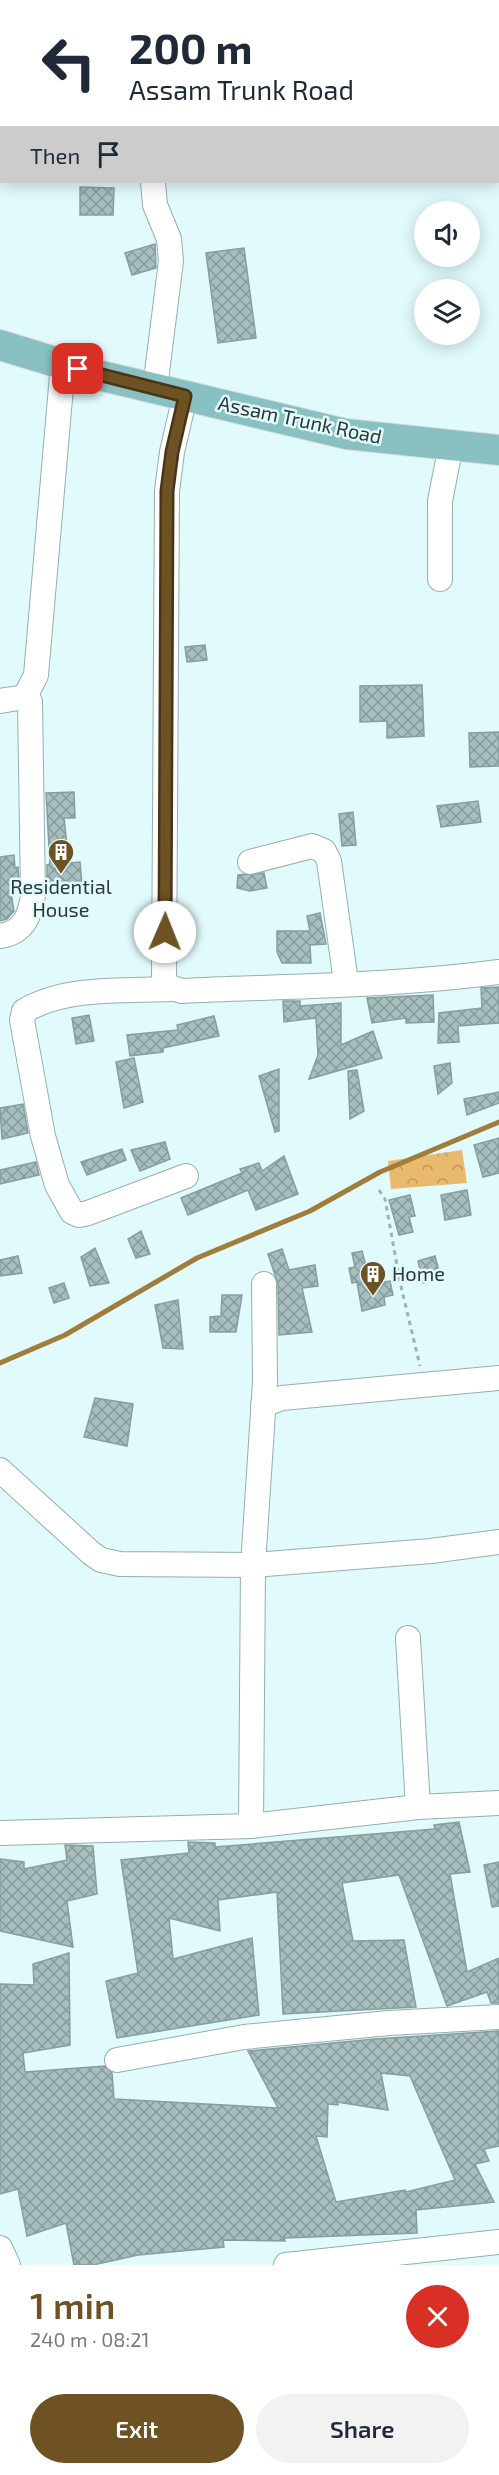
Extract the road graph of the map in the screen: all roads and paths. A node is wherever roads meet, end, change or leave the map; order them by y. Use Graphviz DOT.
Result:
graph roads {
  1 [pos="153,183"];
  2 [pos="0,345"];
  3 [pos="63,364"];
  4 [pos="155,388"];
  5 [pos="185,396"];
  6 [pos="451,445"];
  7 [pos="499,450"];
  8 [pos="440,579"];
  9 [pos="25,697"];
  10 [pos="0,701"];
  11 [pos="250,862"];
  12 [pos="0,936"];
  13 [pos="499,972"];
  14 [pos="346,982"];
  15 [pos="172,989"];
  16 [pos="186,1176"];
  17 [pos="379,1190"];
  18 [pos="264,1284"];
  19 [pos="499,1378"];
  20 [pos="425,1385"];
  21 [pos="263,1406"];
  22 [pos="0,1470"];
  23 [pos="499,1542"];
  24 [pos="253,1565"];
  25 [pos="408,1638"];
  26 [pos="499,1803"];
  27 [pos="418,1807"];
  28 [pos="251,1826"];
  29 [pos="0,1833"];
  30 [pos="499,2017"];
  31 [pos="117,2060"];
  32 [pos="499,2242"];
  33 [pos="0,2248"];
  34 [pos="8,2265"];
  35 [pos="286,2265"];
  1 -- 4 [label="street"];
  2 -- 3 [label="main road, Assam Trunk Road"];
  3 -- 4 [label="main road, Assam Trunk Road"];
  3 -- 9 [label="street"];
  4 -- 5 [label="main road, Assam Trunk Road"];
  5 -- 6 [label="main road, Assam Trunk Road"];
  5 -- 15 [label="street"];
  6 -- 7 [label="main road, Assam Trunk Road"];
  6 -- 8 [label="street"];
  9 -- 10 [label="street"];
  9 -- 12 [label="street"];
  11 -- 14 [label="street"];
  13 -- 14 [label="street"];
  14 -- 15 [label="street"];
  15 -- 16 [label="street"];
  17 -- 20 [label="path"];
  18 -- 21 [label="street"];
  19 -- 20 [label="street"];
  20 -- 21 [label="street"];
  21 -- 24 [label="street"];
  22 -- 24 [label="street"];
  23 -- 24 [label="street"];
  24 -- 28 [label="street"];
  25 -- 27 [label="street"];
  26 -- 27 [label="street"];
  27 -- 28 [label="street"];
  28 -- 29 [label="street"];
  30 -- 31 [label="street"];
  32 -- 35 [label="street"];
  33 -- 34 [label="street"];
}
